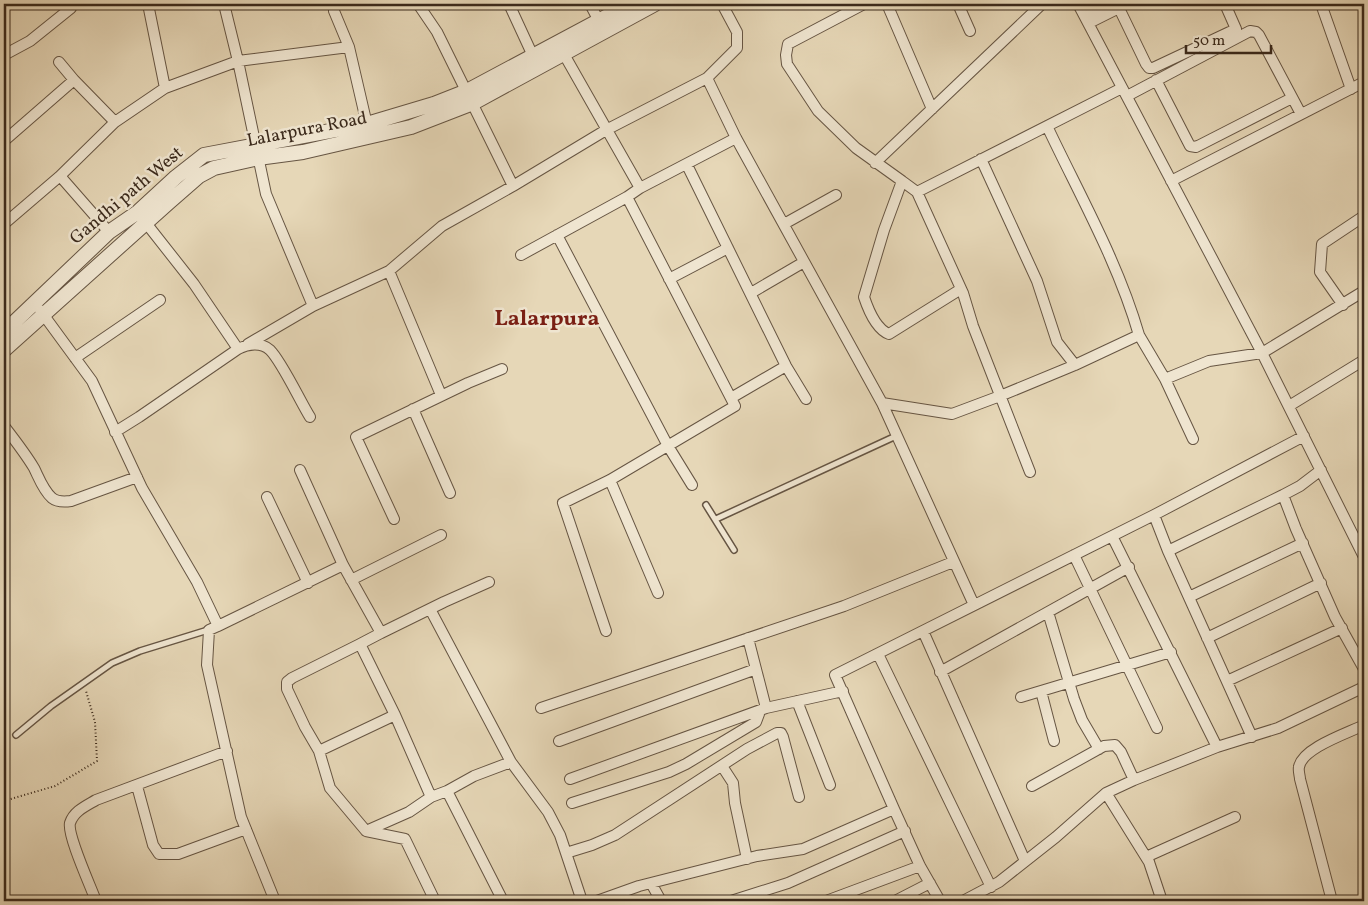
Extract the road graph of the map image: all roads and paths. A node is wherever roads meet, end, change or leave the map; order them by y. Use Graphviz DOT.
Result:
graph roads {
  1 [pos="148,4"];
  2 [pos="224,4"];
  3 [pos="418,4"];
  4 [pos="509,4"];
  5 [pos="590,4"];
  6 [pos="630,4"];
  7 [pos="656,4"];
  8 [pos="722,4"];
  9 [pos="864,4"];
  10 [pos="887,4"];
  11 [pos="958,4"];
  12 [pos="1042,4"];
  13 [pos="1078,4"];
  14 [pos="1107,4"];
  15 [pos="1225,4"];
  16 [pos="1321,4"];
  17 [pos="1118,6"];
  18 [pos="71,8"];
  19 [pos="334,11"];
  20 [pos="1087,19"];
  21 [pos="602,26"];
  22 [pos="970,31"];
  23 [pos="349,46"];
  24 [pos="561,48"];
  25 [pos="4,55"];
  26 [pos="533,56"];
  27 [pos="238,61"];
  28 [pos="59,62"];
  29 [pos="707,78"];
  30 [pos="74,80"];
  31 [pos="1156,80"];
  32 [pos="1364,82"];
  33 [pos="165,88"];
  34 [pos="1351,89"];
  35 [pos="1125,92"];
  36 [pos="470,97"];
  37 [pos="1292,98"];
  38 [pos="932,109"];
  39 [pos="1301,114"];
  40 [pos="115,122"];
  41 [pos="1047,126"];
  42 [pos="606,130"];
  43 [pos="368,131"];
  44 [pos="736,138"];
  45 [pos="4,141"];
  46 [pos="257,151"];
  47 [pos="981,159"];
  48 [pos="875,163"];
  49 [pos="687,165"];
  50 [pos="60,176"];
  51 [pos="902,181"];
  52 [pos="1171,181"];
  53 [pos="513,186"];
  54 [pos="640,188"];
  55 [pos="917,192"];
  56 [pos="836,195"];
  57 [pos="627,198"];
  58 [pos="1364,216"];
  59 [pos="146,223"];
  60 [pos="4,224"];
  61 [pos="784,224"];
  62 [pos="109,232"];
  63 [pos="557,235"];
  64 [pos="728,248"];
  65 [pos="521,255"];
  66 [pos="804,262"];
  67 [pos="389,271"];
  68 [pos="669,279"];
  69 [pos="961,289"];
  70 [pos="1364,291"];
  71 [pos="751,293"];
  72 [pos="160,300"];
  73 [pos="1343,305"];
  74 [pos="313,306"];
  75 [pos="39,309"];
  76 [pos="4,332"];
  77 [pos="1139,335"];
  78 [pos="243,347"];
  79 [pos="4,350"];
  80 [pos="1262,353"];
  81 [pos="75,358"];
  82 [pos="1364,360"];
  83 [pos="1075,365"];
  84 [pos="786,366"];
  85 [pos="502,369"];
  86 [pos="1165,379"];
  87 [pos="441,395"];
  88 [pos="1000,396"];
  89 [pos="731,398"];
  90 [pos="806,400"];
  91 [pos="882,403"];
  92 [pos="1288,406"];
  93 [pos="413,409"];
  94 [pos="310,417"];
  95 [pos="4,426"];
  96 [pos="116,432"];
  97 [pos="896,436"];
  98 [pos="1304,436"];
  99 [pos="1193,439"];
  100 [pos="668,446"];
  101 [pos="300,470"];
  102 [pos="1320,470"];
  103 [pos="1030,472"];
  104 [pos="137,477"];
  105 [pos="610,480"];
  106 [pos="692,485"];
  107 [pos="450,493"];
  108 [pos="1283,495"];
  109 [pos="267,498"];
  110 [pos="706,505"];
  111 [pos="1154,515"];
  112 [pos="394,518"];
  113 [pos="716,519"];
  114 [pos="441,535"];
  115 [pos="1112,536"];
  116 [pos="1303,542"];
  117 [pos="734,550"];
  118 [pos="1168,551"];
  119 [pos="1074,555"];
  120 [pos="1364,557"];
  121 [pos="953,562"];
  122 [pos="343,565"];
  123 [pos="1129,566"];
  124 [pos="351,580"];
  125 [pos="489,582"];
  126 [pos="308,583"];
  127 [pos="1321,583"];
  128 [pos="1090,588"];
  129 [pos="658,593"];
  130 [pos="1189,597"];
  131 [pos="974,605"];
  132 [pos="430,609"];
  133 [pos="1048,612"];
  134 [pos="214,628"];
  135 [pos="1342,628"];
  136 [pos="606,631"];
  137 [pos="923,631"];
  138 [pos="381,633"];
  139 [pos="748,638"];
  140 [pos="1207,638"];
  141 [pos="360,644"];
  142 [pos="1170,652"];
  143 [pos="878,654"];
  144 [pos="1127,664"];
  145 [pos="756,669"];
  146 [pos="1364,669"];
  147 [pos="940,672"];
  148 [pos="1227,681"];
  149 [pos="1069,682"];
  150 [pos="84,684"];
  151 [pos="1364,687"];
  152 [pos="843,691"];
  153 [pos="1041,691"];
  154 [pos="1020,697"];
  155 [pos="797,701"];
  156 [pos="541,708"];
  157 [pos="762,710"];
  158 [pos="395,715"];
  159 [pos="1364,725"];
  160 [pos="1157,728"];
  161 [pos="16,735"];
  162 [pos="1252,737"];
  163 [pos="559,741"];
  164 [pos="1054,741"];
  165 [pos="1217,747"];
  166 [pos="1099,749"];
  167 [pos="227,751"];
  168 [pos="319,751"];
  169 [pos="511,762"];
  170 [pos="722,766"];
  171 [pos="570,779"];
  172 [pos="1134,780"];
  173 [pos="830,785"];
  174 [pos="136,786"];
  175 [pos="1032,786"];
  176 [pos="447,791"];
  177 [pos="1106,793"];
  178 [pos="431,797"];
  179 [pos="799,797"];
  180 [pos="4,802"];
  181 [pos="572,803"];
  182 [pos="894,809"];
  183 [pos="1235,816"];
  184 [pos="246,829"];
  185 [pos="905,830"];
  186 [pos="366,831"];
  187 [pos="566,853"];
  188 [pos="1146,857"];
  189 [pos="747,859"];
  190 [pos="1025,861"];
  191 [pos="920,866"];
  192 [pos="930,882"];
  193 [pos="652,883"];
  194 [pos="991,887"];
  195 [pos="96,901"];
  196 [pos="275,901"];
  197 [pos="435,901"];
  198 [pos="503,901"];
  199 [pos="582,901"];
  200 [pos="597,901"];
  201 [pos="660,901"];
  202 [pos="731,901"];
  203 [pos="826,901"];
  204 [pos="895,901"];
  205 [pos="940,901"];
  206 [pos="962,901"];
  207 [pos="1162,901"];
  208 [pos="1332,901"];
  1 -- 33 [label="street"];
  2 -- 27 [label="street"];
  3 -- 36 [label="street"];
  4 -- 26 [label="street"];
  5 -- 21 [label="street"];
  6 -- 21 [label="street, Gandhi path West"];
  7 -- 21 [label="street"];
  8 -- 29 [label="street"];
  9 -- 48 [label="street"];
  10 -- 38 [label="street"];
  11 -- 22 [label="street"];
  12 -- 38 [label="street"];
  13 -- 20 [label="street"];
  14 -- 20 [label="street"];
  15 -- 17 [label="street"];
  16 -- 34 [label="street"];
  17 -- 20 [label="street"];
  18 -- 25 [label="street"];
  19 -- 23 [label="street"];
  20 -- 35 [label="street"];
  21 -- 24 [label="street, Gandhi path West"];
  23 -- 27 [label="street"];
  23 -- 43 [label="street"];
  24 -- 26 [label="street, Gandhi path West"];
  24 -- 36 [label="street"];
  24 -- 42 [label="street"];
  26 -- 36 [label="street, Gandhi path West"];
  27 -- 33 [label="street"];
  27 -- 46 [label="street"];
  28 -- 30 [label="street"];
  29 -- 42 [label="street"];
  29 -- 44 [label="street"];
  30 -- 40 [label="street"];
  30 -- 45 [label="street"];
  31 -- 35 [label="street"];
  31 -- 37 [label="street"];
  31 -- 37 [label="street"];
  32 -- 34 [label="street"];
  33 -- 40 [label="street"];
  34 -- 39 [label="street"];
  35 -- 41 [label="street"];
  35 -- 52 [label="street"];
  36 -- 43 [label="street, Gandhi path West"];
  36 -- 53 [label="street"];
  37 -- 39 [label="street"];
  38 -- 48 [label="street"];
  39 -- 52 [label="street"];
  40 -- 50 [label="street"];
  41 -- 47 [label="street"];
  41 -- 77 [label="street"];
  42 -- 53 [label="street"];
  42 -- 54 [label="street"];
  43 -- 46 [label="street, Gandhi path West"];
  44 -- 49 [label="street"];
  44 -- 61 [label="street"];
  46 -- 59 [label="street, Lalarpura Road"];
  46 -- 62 [label="street, Gandhi path West"];
  46 -- 74 [label="street"];
  47 -- 55 [label="street"];
  47 -- 83 [label="street"];
  48 -- 51 [label="street"];
  49 -- 54 [label="street"];
  49 -- 64 [label="street"];
  50 -- 60 [label="street"];
  50 -- 62 [label="street"];
  51 -- 55 [label="street"];
  51 -- 69 [label="street"];
  52 -- 80 [label="street"];
  53 -- 67 [label="street"];
  54 -- 57 [label="street"];
  55 -- 69 [label="street"];
  56 -- 61 [label="street"];
  57 -- 63 [label="street"];
  57 -- 68 [label="street"];
  58 -- 73 [label="street"];
  59 -- 75 [label="street, Lalarpura Road"];
  59 -- 78 [label="street"];
  61 -- 66 [label="street"];
  62 -- 75 [label="street, Gandhi path West"];
  63 -- 65 [label="street"];
  63 -- 100 [label="street"];
  64 -- 68 [label="street"];
  64 -- 71 [label="street"];
  66 -- 71 [label="street"];
  66 -- 91 [label="street"];
  67 -- 74 [label="street"];
  67 -- 87 [label="street"];
  68 -- 89 [label="street"];
  69 -- 88 [label="street"];
  70 -- 73 [label="street"];
  71 -- 84 [label="street"];
  72 -- 81 [label="street"];
  73 -- 80 [label="street"];
  74 -- 78 [label="street"];
  75 -- 76 [label="street, Gandhi path West"];
  75 -- 79 [label="street, Lalarpura Road"];
  75 -- 81 [label="street"];
  77 -- 83 [label="street"];
  77 -- 86 [label="street"];
  78 -- 94 [label="street"];
  78 -- 96 [label="street"];
  80 -- 86 [label="street"];
  80 -- 92 [label="street"];
  81 -- 96 [label="street"];
  82 -- 92 [label="street"];
  83 -- 88 [label="street"];
  84 -- 89 [label="street"];
  84 -- 90 [label="street"];
  85 -- 87 [label="street"];
  86 -- 99 [label="street"];
  87 -- 93 [label="street"];
  88 -- 91 [label="street"];
  88 -- 103 [label="street"];
  89 -- 100 [label="street"];
  91 -- 97 [label="street"];
  92 -- 98 [label="street"];
  93 -- 107 [label="street"];
  93 -- 112 [label="street"];
  95 -- 104 [label="street"];
  96 -- 104 [label="street"];
  97 -- 113 [label="lane"];
  97 -- 121 [label="street"];
  98 -- 102 [label="street"];
  98 -- 111 [label="street"];
  100 -- 105 [label="street"];
  100 -- 106 [label="street"];
  101 -- 122 [label="street"];
  102 -- 108 [label="street"];
  102 -- 120 [label="street"];
  104 -- 134 [label="street"];
  105 -- 129 [label="street"];
  105 -- 136 [label="street"];
  108 -- 116 [label="street"];
  108 -- 118 [label="street"];
  109 -- 126 [label="street"];
  110 -- 113 [label="lane"];
  111 -- 115 [label="street"];
  111 -- 118 [label="street"];
  113 -- 117 [label="lane"];
  114 -- 124 [label="street"];
  115 -- 119 [label="street"];
  115 -- 123 [label="street"];
  116 -- 127 [label="street"];
  116 -- 130 [label="street"];
  118 -- 130 [label="street"];
  119 -- 128 [label="street"];
  119 -- 131 [label="street"];
  121 -- 131 [label="street"];
  121 -- 139 [label="street"];
  122 -- 124 [label="street"];
  122 -- 126 [label="street"];
  123 -- 128 [label="street"];
  123 -- 142 [label="street"];
  124 -- 138 [label="street"];
  125 -- 132 [label="street"];
  126 -- 134 [label="street"];
  127 -- 135 [label="street"];
  127 -- 140 [label="street"];
  128 -- 133 [label="street"];
  128 -- 144 [label="street"];
  130 -- 140 [label="street"];
  131 -- 137 [label="street"];
  132 -- 138 [label="street"];
  132 -- 169 [label="street"];
  133 -- 147 [label="street"];
  133 -- 149 [label="street"];
  134 -- 150 [label="lane"];
  134 -- 167 [label="street"];
  135 -- 146 [label="street"];
  135 -- 148 [label="street"];
  137 -- 143 [label="street"];
  137 -- 147 [label="street"];
  138 -- 141 [label="street"];
  139 -- 145 [label="street"];
  139 -- 156 [label="street"];
  140 -- 148 [label="street"];
  141 -- 158 [label="street"];
  141 -- 168 [label="street"];
  142 -- 144 [label="street"];
  142 -- 165 [label="street"];
  143 -- 152 [label="street"];
  143 -- 194 [label="street"];
  144 -- 149 [label="street"];
  144 -- 160 [label="street"];
  145 -- 157 [label="street"];
  145 -- 163 [label="street"];
  147 -- 190 [label="street"];
  148 -- 162 [label="street"];
  149 -- 153 [label="street"];
  149 -- 166 [label="street"];
  150 -- 161 [label="lane"];
  150 -- 180 [label="path"];
  151 -- 162 [label="street"];
  152 -- 155 [label="street"];
  152 -- 182 [label="street"];
  153 -- 154 [label="street"];
  153 -- 164 [label="street"];
  155 -- 157 [label="street"];
  155 -- 173 [label="street"];
  157 -- 171 [label="street"];
  157 -- 181 [label="street"];
  158 -- 168 [label="street"];
  158 -- 178 [label="street"];
  159 -- 208 [label="street"];
  162 -- 165 [label="street"];
  165 -- 172 [label="street"];
  166 -- 172 [label="street"];
  166 -- 175 [label="street"];
  167 -- 174 [label="street"];
  167 -- 184 [label="street"];
  168 -- 186 [label="street"];
  169 -- 176 [label="street"];
  169 -- 187 [label="street"];
  170 -- 179 [label="street"];
  170 -- 187 [label="street"];
  170 -- 189 [label="street"];
  172 -- 177 [label="street"];
  174 -- 184 [label="street"];
  174 -- 195 [label="street"];
  176 -- 178 [label="street"];
  176 -- 198 [label="street"];
  177 -- 188 [label="street"];
  177 -- 190 [label="street"];
  178 -- 186 [label="street"];
  182 -- 185 [label="street"];
  182 -- 189 [label="street"];
  183 -- 188 [label="street"];
  184 -- 196 [label="street"];
  185 -- 191 [label="street"];
  185 -- 202 [label="street"];
  186 -- 197 [label="street"];
  187 -- 199 [label="street"];
  188 -- 207 [label="street"];
  189 -- 193 [label="street"];
  190 -- 194 [label="street"];
  191 -- 192 [label="street"];
  191 -- 203 [label="street"];
  192 -- 204 [label="street"];
  192 -- 205 [label="street"];
  193 -- 200 [label="street"];
  193 -- 201 [label="street"];
  194 -- 206 [label="street"];
}
